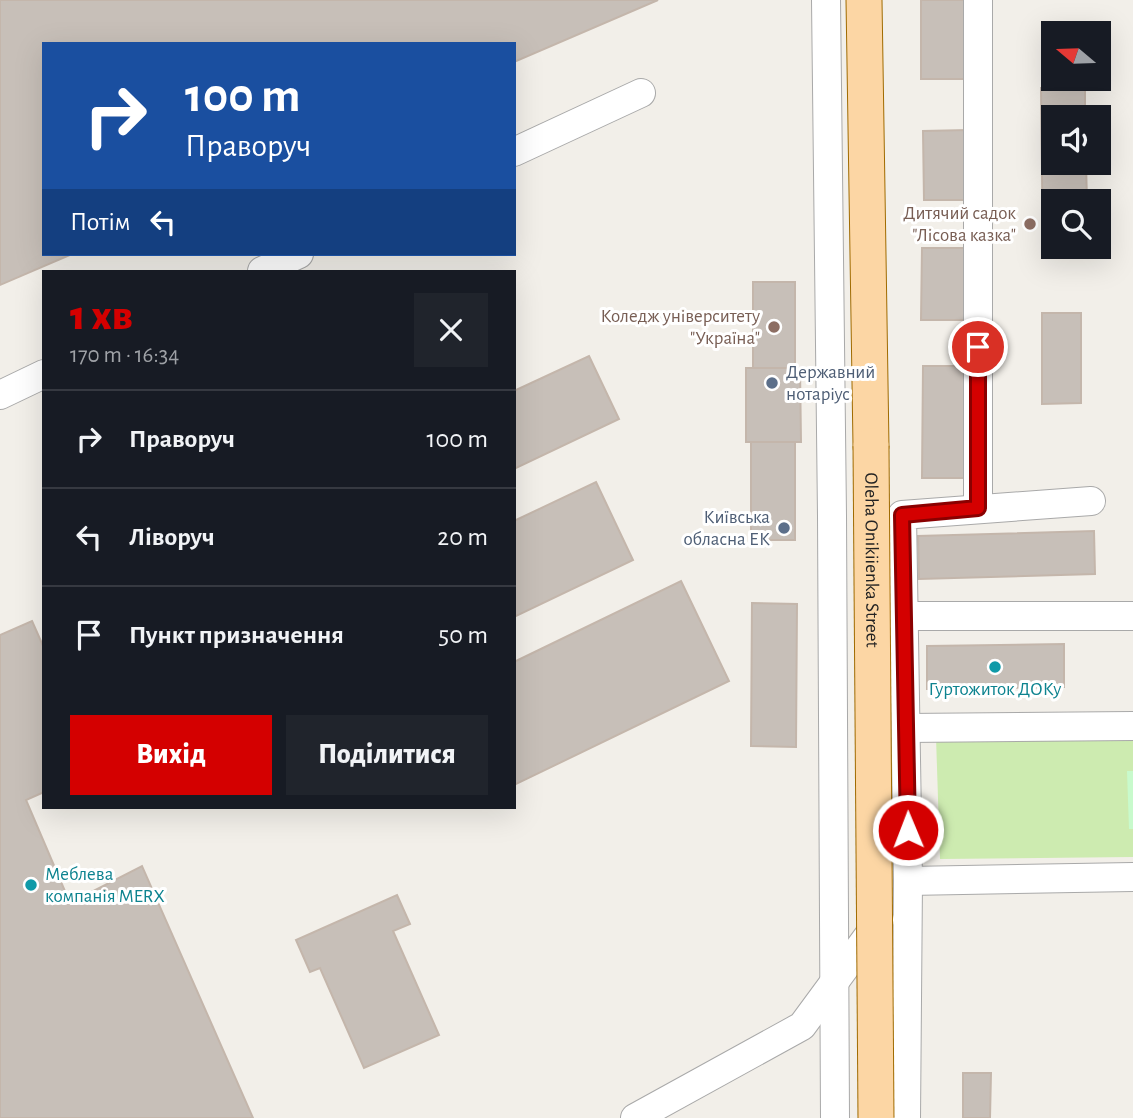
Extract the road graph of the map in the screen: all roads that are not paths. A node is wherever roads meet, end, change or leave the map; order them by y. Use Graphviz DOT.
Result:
graph roads {
  1 [pos="826,0"];
  2 [pos="864,0"];
  3 [pos="978,0"];
  4 [pos="641,93"];
  5 [pos="516,151"];
  6 [pos="295,256"];
  7 [pos="264,270"];
  8 [pos="42,375"];
  9 [pos="0,395"];
  10 [pos="1091,501"];
  11 [pos="978,508"];
  12 [pos="1133,616"];
  13 [pos="905,617"];
  14 [pos="1133,726"];
  15 [pos="906,728"];
  16 [pos="1133,877"];
  17 [pos="908,881"];
  18 [pos="835,982"];
  19 [pos="635,1118"];
  20 [pos="835,1118"];
  21 [pos="876,1118"];
  22 [pos="906,1118"];
  1 -- 18 [label="street"];
  2 -- 21 [label="main road, Oleha Onikiienka Street, bridge"];
  3 -- 11 [label="street"];
  4 -- 5 [label="street"];
  6 -- 7 [label="street"];
  8 -- 9 [label="street"];
  10 -- 11 [label="street"];
  11 -- 13 [label="street"];
  12 -- 13 [label="street"];
  13 -- 15 [label="street"];
  14 -- 15 [label="street"];
  15 -- 17 [label="street"];
  16 -- 17 [label="street"];
  17 -- 18 [label="street"];
  17 -- 22 [label="street"];
  18 -- 19 [label="street"];
  18 -- 20 [label="street"];
}
